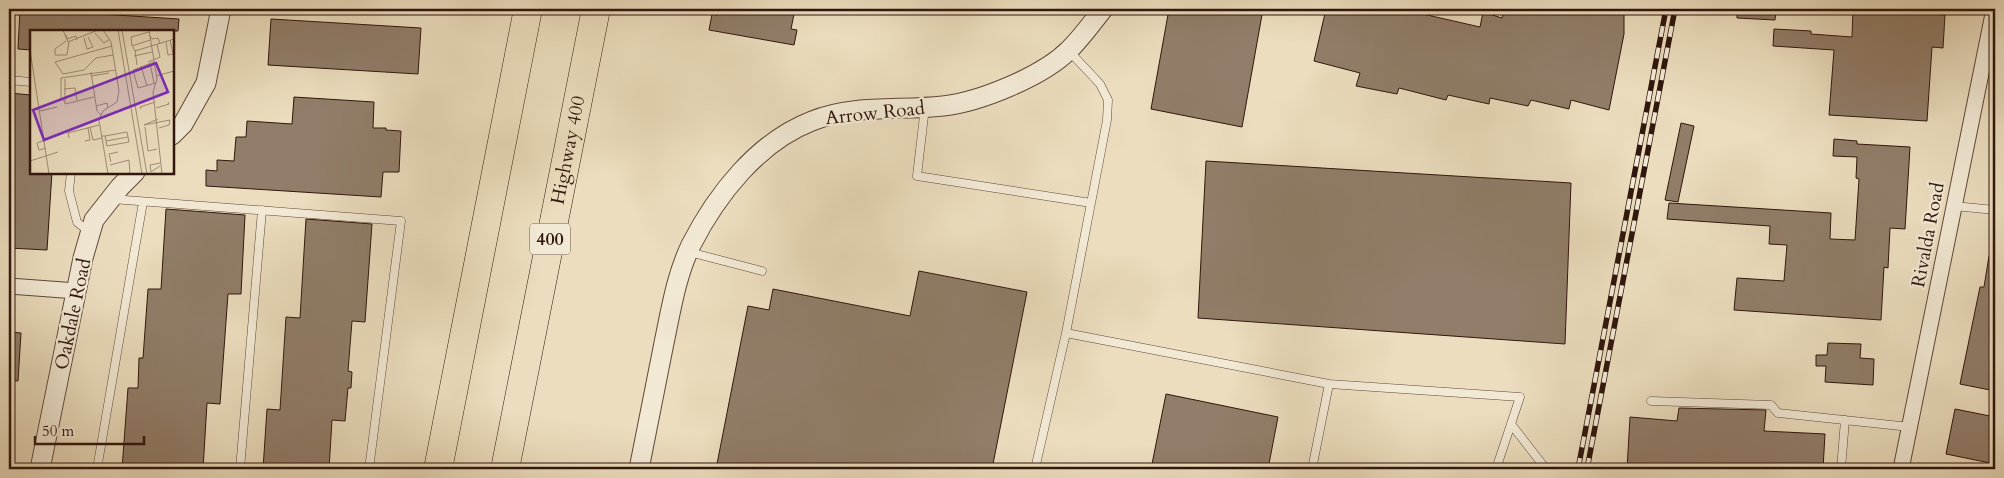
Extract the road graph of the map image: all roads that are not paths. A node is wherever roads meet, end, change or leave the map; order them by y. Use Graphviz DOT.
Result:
graph roads {
  1 [pos="221,9"];
  2 [pos="528,9"];
  3 [pos="596,9"];
  4 [pos="1103,9"];
  5 [pos="1994,9"];
  6 [pos="1069,50"];
  7 [pos="9,80"];
  8 [pos="30,82"];
  9 [pos="925,107"];
  10 [pos="174,133"];
  11 [pos="71,174"];
  12 [pos="133,174"];
  13 [pos="111,198"];
  14 [pos="144,202"];
  15 [pos="1091,203"];
  16 [pos="1954,206"];
  17 [pos="262,210"];
  18 [pos="1995,210"];
  19 [pos="91,233"];
  20 [pos="688,252"];
  21 [pos="762,271"];
  22 [pos="9,286"];
  23 [pos="77,291"];
  24 [pos="1066,333"];
  25 [pos="1329,384"];
  26 [pos="1651,401"];
  27 [pos="1845,420"];
  28 [pos="1511,424"];
  29 [pos="1910,427"];
  30 [pos="40,469"];
  31 [pos="97,469"];
  32 [pos="240,469"];
  33 [pos="369,469"];
  34 [pos="438,469"];
  35 [pos="505,469"];
  36 [pos="639,469"];
  37 [pos="1035,469"];
  38 [pos="1312,469"];
  39 [pos="1496,469"];
  40 [pos="1546,469"];
  41 [pos="1841,469"];
  42 [pos="1901,469"];
  1 -- 10 [label="street"];
  2 -- 34 [label="highway"];
  3 -- 35 [label="highway, Highway 400 / 400"];
  4 -- 6 [label="street, Arrow Road"];
  5 -- 16 [label="street, Rivalda Road"];
  6 -- 9 [label="street, Arrow Road"];
  6 -- 15 [label="lane"];
  7 -- 8 [label="lane"];
  9 -- 15 [label="lane"];
  9 -- 20 [label="street, Arrow Road"];
  11 -- 19 [label="lane"];
  12 -- 13 [label="street, Oakdale Road"];
  13 -- 14 [label="lane"];
  13 -- 19 [label="street, Oakdale Road"];
  14 -- 17 [label="lane"];
  14 -- 31 [label="lane"];
  15 -- 24 [label="lane"];
  16 -- 18 [label="lane"];
  16 -- 29 [label="street, Rivalda Road"];
  17 -- 32 [label="lane"];
  17 -- 33 [label="lane"];
  19 -- 23 [label="street, Oakdale Road"];
  20 -- 21 [label="lane"];
  20 -- 36 [label="street, Arrow Road"];
  22 -- 23 [label="street"];
  23 -- 30 [label="street, Oakdale Road"];
  24 -- 25 [label="lane"];
  24 -- 37 [label="lane"];
  25 -- 28 [label="lane"];
  25 -- 38 [label="lane"];
  26 -- 27 [label="lane"];
  27 -- 29 [label="lane"];
  27 -- 41 [label="lane"];
  28 -- 39 [label="lane"];
  28 -- 40 [label="lane"];
  29 -- 42 [label="street, Rivalda Road"];
}
